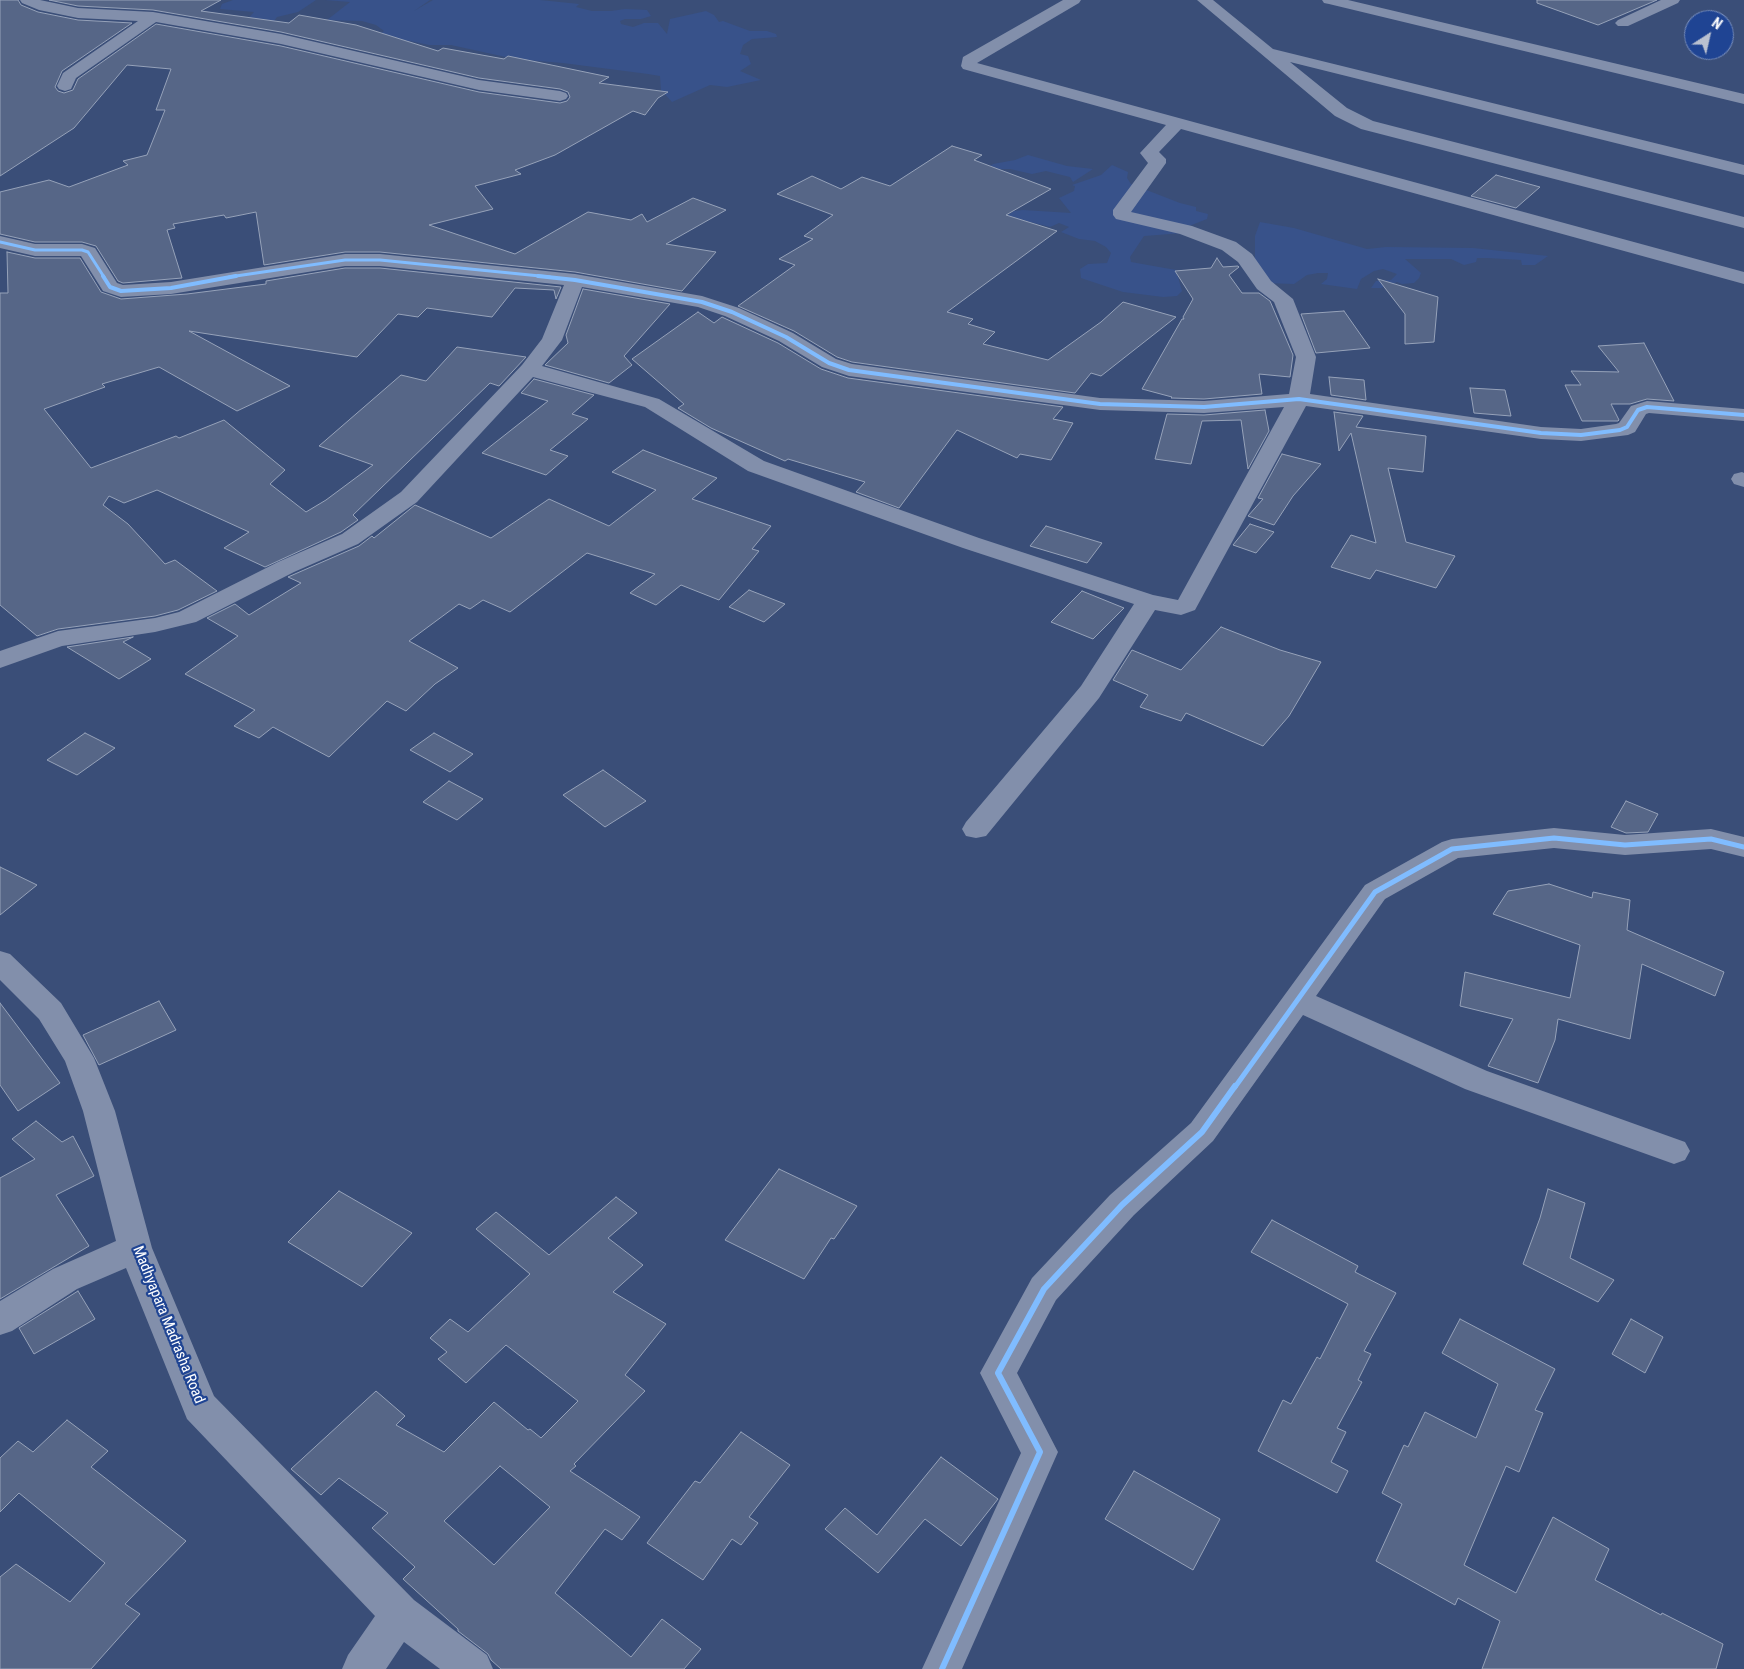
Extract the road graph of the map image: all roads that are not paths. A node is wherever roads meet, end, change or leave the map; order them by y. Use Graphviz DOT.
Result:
graph roads {
  1 [pos="27,0"];
  2 [pos="1074,0"];
  3 [pos="1204,0"];
  4 [pos="1329,0"];
  5 [pos="1672,0"];
  6 [pos="152,17"];
  7 [pos="1623,24"];
  8 [pos="1269,52"];
  9 [pos="65,86"];
  10 [pos="560,96"];
  11 [pos="1744,100"];
  12 [pos="1177,123"];
  13 [pos="1744,170"];
  14 [pos="1744,223"];
  15 [pos="0,242"];
  16 [pos="1744,278"];
  17 [pos="575,280"];
  18 [pos="528,369"];
  19 [pos="1299,399"];
  20 [pos="1744,415"];
  21 [pos="1148,600"];
  22 [pos="0,660"];
  23 [pos="976,829"];
  24 [pos="1744,847"];
  25 [pos="0,962"];
  26 [pos="1297,1000"];
  27 [pos="1674,1151"];
  28 [pos="135,1248"];
  29 [pos="0,1320"];
  30 [pos="400,1614"];
  31 [pos="362,1669"];
  32 [pos="473,1669"];
  33 [pos="942,1669"];
  1 -- 6 [label="street"];
  2 -- 12 [label="street"];
  3 -- 8 [label="street"];
  4 -- 11 [label="street"];
  5 -- 7 [label="street"];
  6 -- 9 [label="street"];
  6 -- 10 [label="street"];
  8 -- 13 [label="street"];
  8 -- 14 [label="street"];
  12 -- 16 [label="street"];
  12 -- 19 [label="street"];
  15 -- 17 [label="street"];
  17 -- 18 [label="street"];
  17 -- 19 [label="street"];
  18 -- 21 [label="street"];
  18 -- 22 [label="street"];
  19 -- 20 [label="street"];
  19 -- 21 [label="street"];
  21 -- 23 [label="street"];
  24 -- 26 [label="street"];
  25 -- 28 [label="street, Madhyapara Madrasha Road"];
  26 -- 27 [label="street"];
  26 -- 33 [label="street"];
  28 -- 29 [label="street"];
  28 -- 30 [label="street, Madhyapara Madrasha Road"];
  30 -- 31 [label="street"];
  30 -- 32 [label="street, Madhyapara Madrasha Road"];
}
